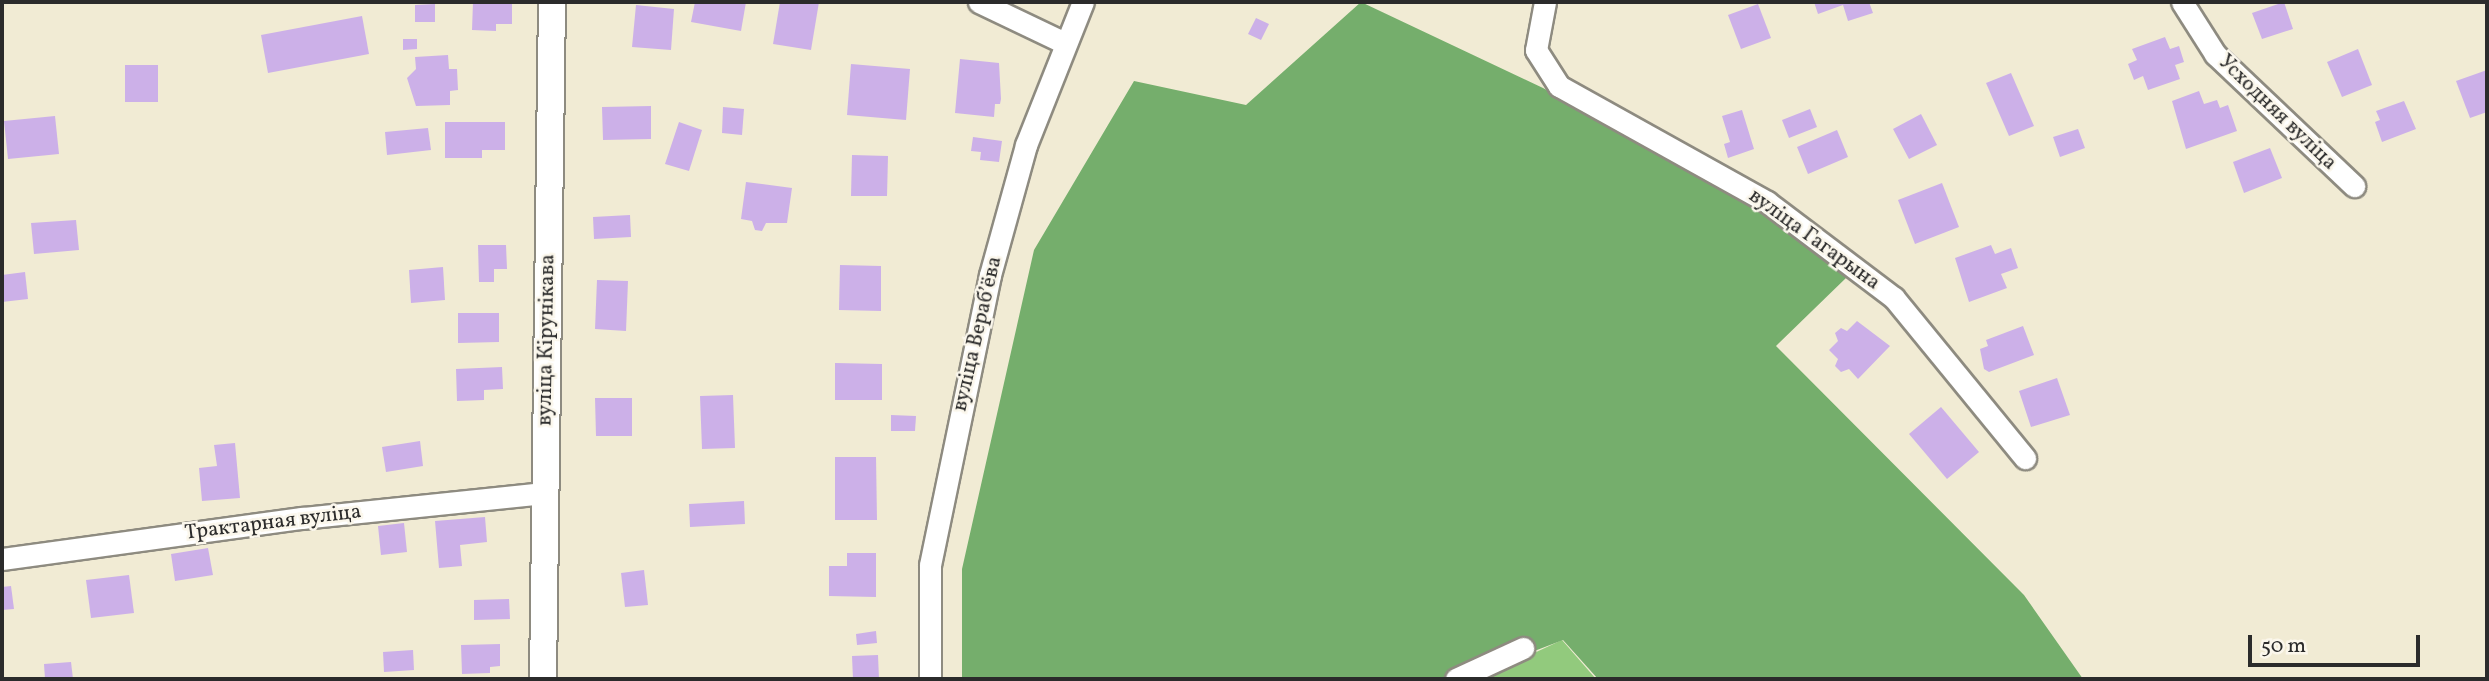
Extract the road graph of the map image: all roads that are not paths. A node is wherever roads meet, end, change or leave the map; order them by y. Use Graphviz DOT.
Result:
graph roads {
  1 [pos="552,2"];
  2 [pos="979,2"];
  3 [pos="1083,2"];
  4 [pos="1545,2"];
  5 [pos="2182,2"];
  6 [pos="1065,43"];
  7 [pos="2354,186"];
  8 [pos="2025,458"];
  9 [pos="546,493"];
  10 [pos="2,559"];
  11 [pos="1523,648"];
  12 [pos="543,679"];
  13 [pos="930,679"];
  14 [pos="1456,679"];
  1 -- 9 [label="street, вуліца Кірунікава"];
  2 -- 6 [label="street"];
  3 -- 6 [label="street, вуліца Верабʼёва"];
  4 -- 8 [label="street, вуліца Гагарына"];
  5 -- 7 [label="street, Усходняя вуліца"];
  6 -- 13 [label="street, вуліца Верабʼёва"];
  9 -- 10 [label="street, Трактарная вуліца"];
  9 -- 12 [label="street, вуліца Кірунікава"];
  11 -- 14 [label="street"];
}
